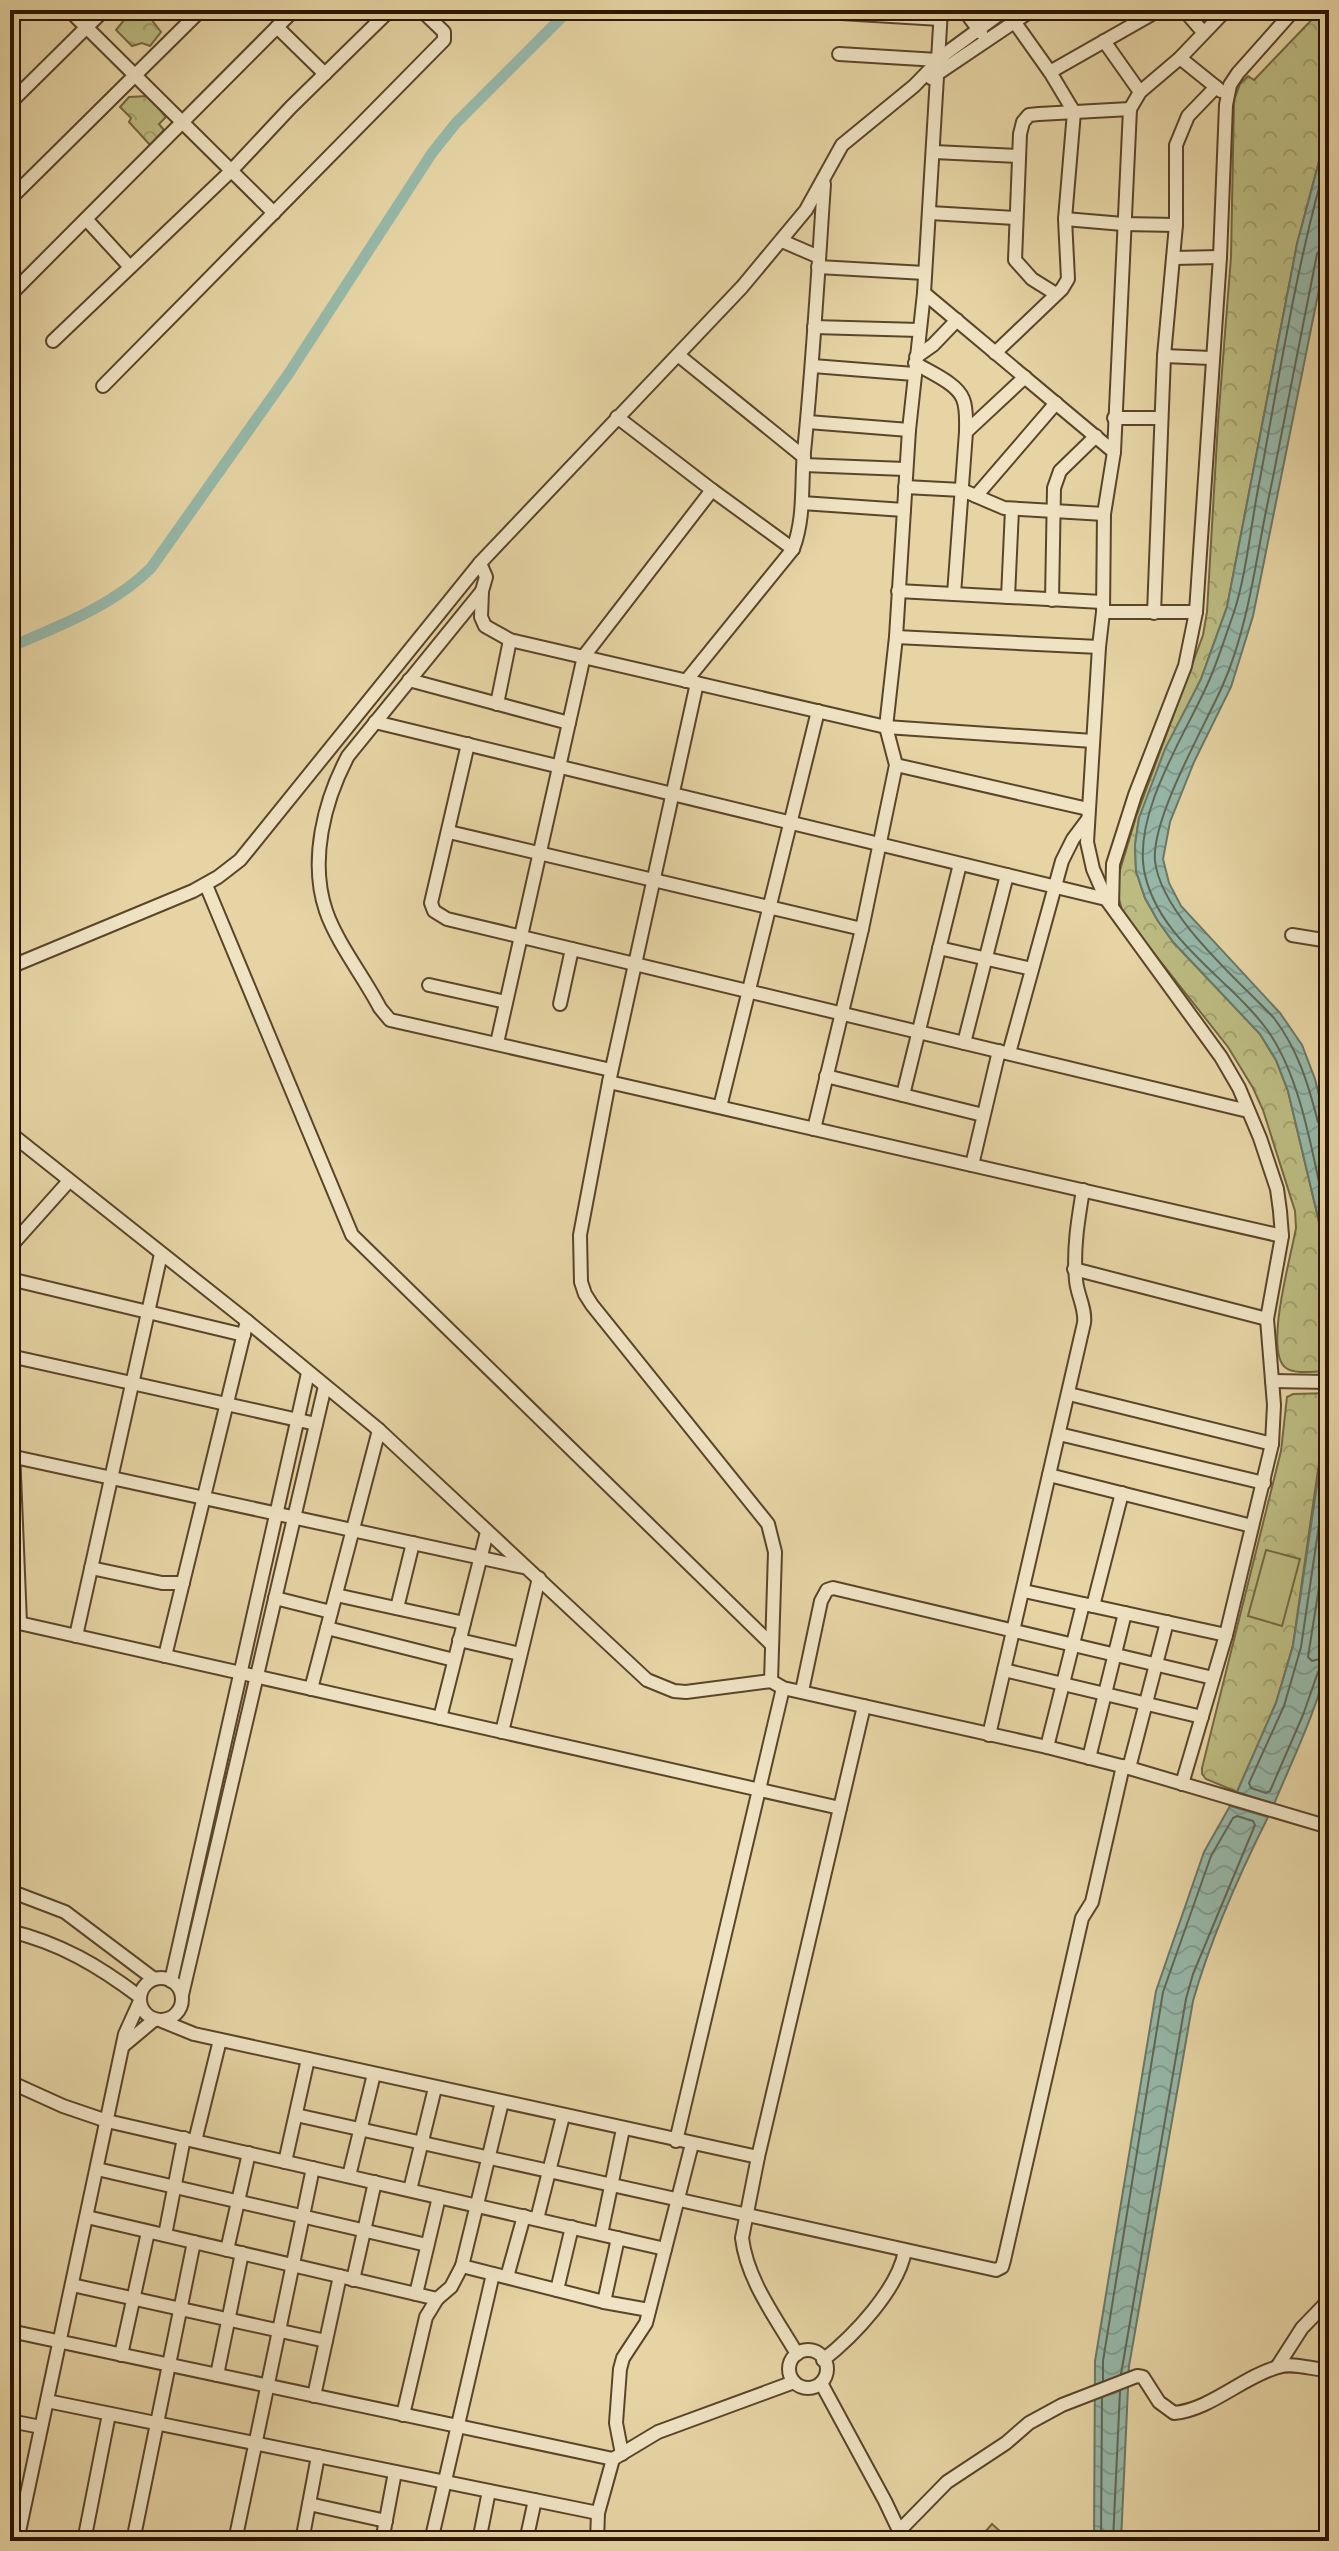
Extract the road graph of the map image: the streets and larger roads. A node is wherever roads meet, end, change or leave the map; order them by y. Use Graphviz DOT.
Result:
graph roads {
  1 [pos="69,10"];
  2 [pos="104,10"];
  3 [pos="201,10"];
  4 [pos="294,10"];
  5 [pos="390,10"];
  6 [pos="421,10"];
  7 [pos="964,10"];
  8 [pos="1006,10"];
  9 [pos="1032,10"];
  10 [pos="1159,10"];
  11 [pos="1184,10"];
  12 [pos="1226,10"];
  13 [pos="1294,10"];
  14 [pos="825,12"];
  15 [pos="941,14"];
  16 [pos="1015,23"];
  17 [pos="277,27"];
  18 [pos="87,28"];
  19 [pos="978,29"];
  20 [pos="1203,32"];
  21 [pos="1104,41"];
  22 [pos="987,42"];
  23 [pos="839,54"];
  24 [pos="1180,58"];
  25 [pos="938,60"];
  26 [pos="1050,72"];
  27 [pos="325,74"];
  28 [pos="937,75"];
  29 [pos="136,76"];
  30 [pos="914,86"];
  31 [pos="1216,87"];
  32 [pos="1140,92"];
  33 [pos="1228,96"];
  34 [pos="10,103"];
  35 [pos="1130,109"];
  36 [pos="1074,112"];
  37 [pos="182,122"];
  38 [pos="934,152"];
  39 [pos="1019,156"];
  40 [pos="231,171"];
  41 [pos="824,176"];
  42 [pos="10,199"];
  43 [pos="274,213"];
  44 [pos="930,213"];
  45 [pos="1015,218"];
  46 [pos="86,219"];
  47 [pos="1065,219"];
  48 [pos="1123,224"];
  49 [pos="1176,225"];
  50 [pos="782,241"];
  51 [pos="1220,257"];
  52 [pos="1173,258"];
  53 [pos="818,262"];
  54 [pos="130,267"];
  55 [pos="925,273"];
  56 [pos="16,289"];
  57 [pos="924,293"];
  58 [pos="1056,294"];
  59 [pos="957,320"];
  60 [pos="814,327"];
  61 [pos="919,330"];
  62 [pos="53,341"];
  63 [pos="995,353"];
  64 [pos="678,355"];
  65 [pos="1164,356"];
  66 [pos="1211,358"];
  67 [pos="915,364"];
  68 [pos="813,366"];
  69 [pos="1025,377"];
  70 [pos="103,386"];
  71 [pos="1056,403"];
  72 [pos="617,417"];
  73 [pos="1114,418"];
  74 [pos="1161,418"];
  75 [pos="808,422"];
  76 [pos="909,430"];
  77 [pos="966,432"];
  78 [pos="1096,436"];
  79 [pos="1114,452"];
  80 [pos="804,461"];
  81 [pos="905,469"];
  82 [pos="905,487"];
  83 [pos="712,490"];
  84 [pos="962,490"];
  85 [pos="976,496"];
  86 [pos="802,503"];
  87 [pos="1012,509"];
  88 [pos="904,510"];
  89 [pos="1055,513"];
  90 [pos="1104,514"];
  91 [pos="793,549"];
  92 [pos="480,563"];
  93 [pos="482,591"];
  94 [pos="898,591"];
  95 [pos="954,594"];
  96 [pos="1008,597"];
  97 [pos="1052,600"];
  98 [pos="1103,607"];
  99 [pos="1196,612"];
  100 [pos="1154,613"];
  101 [pos="896,637"];
  102 [pos="510,640"];
  103 [pos="1099,647"];
  104 [pos="584,656"];
  105 [pos="409,680"];
  106 [pos="692,682"];
  107 [pos="497,704"];
  108 [pos="818,711"];
  109 [pos="375,722"];
  110 [pos="569,723"];
  111 [pos="886,727"];
  112 [pos="1093,741"];
  113 [pos="468,744"];
  114 [pos="896,765"];
  115 [pos="559,766"];
  116 [pos="673,794"];
  117 [pos="1088,814"];
  118 [pos="790,823"];
  119 [pos="449,832"];
  120 [pos="880,845"];
  121 [pos="540,852"];
  122 [pos="960,864"];
  123 [pos="1007,875"];
  124 [pos="654,879"];
  125 [pos="206,885"];
  126 [pos="1053,887"];
  127 [pos="1109,902"];
  128 [pos="769,906"];
  129 [pos="862,929"];
  130 [pos="1292,935"];
  131 [pos="521,937"];
  132 [pos="1329,941"];
  133 [pos="939,948"];
  134 [pos="572,949"];
  135 [pos="985,958"];
  136 [pos="635,964"];
  137 [pos="10,967"];
  138 [pos="1032,969"];
  139 [pos="429,985"];
  140 [pos="748,991"];
  141 [pos="506,1002"];
  142 [pos="560,1004"];
  143 [pos="840,1013"];
  144 [pos="918,1032"];
  145 [pos="497,1043"];
  146 [pos="964,1043"];
  147 [pos="1004,1052"];
  148 [pos="610,1076"];
  149 [pos="826,1076"];
  150 [pos="903,1095"];
  151 [pos="720,1107"];
  152 [pos="1248,1111"];
  153 [pos="983,1115"];
  154 [pos="814,1129"];
  155 [pos="10,1133"];
  156 [pos="972,1165"];
  157 [pos="69,1181"];
  158 [pos="1083,1190"];
  159 [pos="1282,1236"];
  160 [pos="10,1247"];
  161 [pos="161,1254"];
  162 [pos="1074,1269"];
  163 [pos="10,1279"];
  164 [pos="149,1310"];
  165 [pos="1267,1319"];
  166 [pos="247,1321"];
  167 [pos="244,1335"];
  168 [pos="10,1356"];
  169 [pos="308,1373"];
  170 [pos="10,1376"];
  171 [pos="1272,1381"];
  172 [pos="133,1382"];
  173 [pos="1329,1382"];
  174 [pos="325,1386"];
  175 [pos="1069,1394"];
  176 [pos="228,1402"];
  177 [pos="298,1419"];
  178 [pos="316,1424"];
  179 [pos="379,1430"];
  180 [pos="1059,1434"];
  181 [pos="1272,1444"];
  182 [pos="12,1456"];
  183 [pos="1049,1475"];
  184 [pos="111,1478"];
  185 [pos="1264,1483"];
  186 [pos="1122,1493"];
  187 [pos="204,1498"];
  188 [pos="276,1514"];
  189 [pos="294,1517"];
  190 [pos="1252,1526"];
  191 [pos="353,1530"];
  192 [pos="487,1532"];
  193 [pos="413,1543"];
  194 [pos="480,1558"];
  195 [pos="91,1568"];
  196 [pos="526,1568"];
  197 [pos="539,1578"];
  198 [pos="183,1583"];
  199 [pos="1024,1591"];
  200 [pos="336,1595"];
  201 [pos="275,1598"];
  202 [pos="1088,1605"];
  203 [pos="397,1608"];
  204 [pos="331,1612"];
  205 [pos="1125,1613"];
  206 [pos="15,1622"];
  207 [pos="1167,1622"];
  208 [pos="464,1623"];
  209 [pos="327,1628"];
  210 [pos="1014,1630"];
  211 [pos="1226,1635"];
  212 [pos="76,1636"];
  213 [pos="459,1640"];
  214 [pos="1073,1644"];
  215 [pos="772,1645"];
  216 [pos="520,1654"];
  217 [pos="1115,1654"];
  218 [pos="165,1656"];
  219 [pos="454,1660"];
  220 [pos="1156,1664"];
  221 [pos="1004,1670"];
  222 [pos="241,1673"];
  223 [pos="256,1677"];
  224 [pos="1213,1678"];
  225 [pos="771,1681"];
  226 [pos="1063,1684"];
  227 [pos="783,1688"];
  228 [pos="311,1689"];
  229 [pos="802,1691"];
  230 [pos="1105,1694"];
  231 [pos="1146,1704"];
  232 [pos="864,1706"];
  233 [pos="1202,1717"];
  234 [pos="440,1718"];
  235 [pos="502,1732"];
  236 [pos="989,1735"];
  237 [pos="1047,1747"];
  238 [pos="1089,1758"];
  239 [pos="1126,1767"];
  240 [pos="1182,1784"];
  241 [pos="759,1790"];
  242 [pos="840,1808"];
  243 [pos="1329,1827"];
  244 [pos="10,1860"];
  245 [pos="11,1892"];
  246 [pos="10,1931"];
  247 [pos="154,1979"];
  248 [pos="171,1981"];
  249 [pos="182,1995"];
  250 [pos="140,1999"];
  251 [pos="178,2012"];
  252 [pos="158,2020"];
  253 [pos="194,2034"];
  254 [pos="220,2040"];
  255 [pos="123,2046"];
  256 [pos="308,2059"];
  257 [pos="374,2074"];
  258 [pos="10,2082"];
  259 [pos="435,2088"];
  260 [pos="502,2102"];
  261 [pos="296,2115"];
  262 [pos="563,2116"];
  263 [pos="107,2121"];
  264 [pos="361,2129"];
  265 [pos="623,2129"];
  266 [pos="190,2140"];
  267 [pos="676,2141"];
  268 [pos="422,2143"];
  269 [pos="692,2144"];
  270 [pos="249,2153"];
  271 [pos="487,2157"];
  272 [pos="758,2157"];
  273 [pos="285,2162"];
  274 [pos="313,2168"];
  275 [pos="97,2169"];
  276 [pos="550,2171"];
  277 [pos="349,2176"];
  278 [pos="375,2182"];
  279 [pos="611,2184"];
  280 [pos="175,2187"];
  281 [pos="410,2190"];
  282 [pos="439,2197"];
  283 [pos="678,2199"];
  284 [pos="238,2202"];
  285 [pos="476,2205"];
  286 [pos="747,2214"];
  287 [pos="302,2216"];
  288 [pos="87,2217"];
  289 [pos="530,2218"];
  290 [pos="572,2227"];
  291 [pos="364,2231"];
  292 [pos="148,2232"];
  293 [pos="601,2234"];
  294 [pos="165,2235"];
  295 [pos="618,2238"];
  296 [pos="194,2242"];
  297 [pos="427,2245"];
  298 [pos="665,2249"];
  299 [pos="227,2250"];
  300 [pos="905,2251"];
  301 [pos="242,2253"];
  302 [pos="292,2265"];
  303 [pos="462,2266"];
  304 [pos="493,2274"];
  305 [pos="507,2277"];
  306 [pos="346,2278"];
  307 [pos="72,2285"];
  308 [pos="557,2290"];
  309 [pos="416,2294"];
  310 [pos="133,2299"];
  311 [pos="437,2299"];
  312 [pos="1329,2300"];
  313 [pos="604,2302"];
  314 [pos="181,2310"];
  315 [pos="649,2310"];
  316 [pos="228,2320"];
  317 [pos="10,2331"];
  318 [pos="279,2331"];
  319 [pos="326,2341"];
  320 [pos="60,2342"];
  321 [pos="797,2354"];
  322 [pos="121,2355"];
  323 [pos="823,2360"];
  324 [pos="169,2365"];
  325 [pos="1277,2367"];
  326 [pos="1329,2370"];
  327 [pos="217,2375"];
  328 [pos="794,2382"];
  329 [pos="821,2383"];
  330 [pos="267,2386"];
  331 [pos="314,2396"];
  332 [pos="47,2401"];
  333 [pos="109,2414"];
  334 [pos="403,2415"];
  335 [pos="10,2421"];
  336 [pos="158,2424"];
  337 [pos="458,2426"];
  338 [pos="41,2427"];
  339 [pos="255,2444"];
  340 [pos="318,2456"];
  341 [pos="618,2456"];
  342 [pos="395,2472"];
  343 [pos="445,2482"];
  344 [pos="489,2491"];
  345 [pos="535,2500"];
  346 [pos="309,2504"];
  347 [pos="598,2513"];
  348 [pos="386,2521"];
  349 [pos="902,2535"];
  350 [pos="17,2541"];
  351 [pos="84,2541"];
  352 [pos="133,2541"];
  353 [pos="235,2541"];
  354 [pos="302,2541"];
  355 [pos="382,2541"];
  356 [pos="431,2541"];
  357 [pos="479,2541"];
  358 [pos="526,2541"];
  359 [pos="597,2541"];
  1 -- 18 [label="street"];
  2 -- 18 [label="street"];
  3 -- 29 [label="street"];
  4 -- 17 [label="street"];
  5 -- 27 [label="street"];
  6 -- 43 [label="street"];
  7 -- 19 [label="street"];
  8 -- 16 [label="street"];
  8 -- 19 [label="street"];
  9 -- 16 [label="street"];
  10 -- 21 [label="street"];
  11 -- 20 [label="street"];
  12 -- 20 [label="street"];
  13 -- 33 [label="street"];
  14 -- 15 [label="street"];
  15 -- 25 [label="street"];
  16 -- 22 [label="street"];
  16 -- 26 [label="street"];
  17 -- 27 [label="street"];
  17 -- 37 [label="street"];
  18 -- 29 [label="street"];
  18 -- 34 [label="street"];
  19 -- 22 [label="street"];
  19 -- 25 [label="street"];
  20 -- 24 [label="street"];
  21 -- 26 [label="street"];
  21 -- 32 [label="street"];
  22 -- 28 [label="street"];
  23 -- 25 [label="street"];
  24 -- 31 [label="street"];
  24 -- 32 [label="street"];
  25 -- 28 [label="street"];
  25 -- 30 [label="street"];
  26 -- 36 [label="street"];
  27 -- 40 [label="street"];
  28 -- 30 [label="street"];
  28 -- 38 [label="street"];
  29 -- 37 [label="street"];
  29 -- 42 [label="street"];
  30 -- 41 [label="street"];
  31 -- 33 [label="street"];
  31 -- 49 [label="street"];
  32 -- 35 [label="street"];
  33 -- 51 [label="street"];
  35 -- 36 [label="street"];
  35 -- 48 [label="street"];
  36 -- 39 [label="street"];
  36 -- 47 [label="street"];
  37 -- 40 [label="street"];
  37 -- 46 [label="street"];
  38 -- 39 [label="street"];
  38 -- 44 [label="street"];
  39 -- 45 [label="street"];
  40 -- 43 [label="street"];
  40 -- 54 [label="street"];
  41 -- 50 [label="street"];
  41 -- 53 [label="street"];
  43 -- 70 [label="street"];
  44 -- 45 [label="street"];
  44 -- 55 [label="street"];
  45 -- 58 [label="street"];
  46 -- 54 [label="street"];
  46 -- 56 [label="street"];
  47 -- 48 [label="street"];
  47 -- 58 [label="street"];
  48 -- 49 [label="street"];
  48 -- 73 [label="street"];
  49 -- 52 [label="street"];
  50 -- 53 [label="street"];
  50 -- 64 [label="street"];
  51 -- 52 [label="street"];
  51 -- 66 [label="street"];
  52 -- 65 [label="street"];
  53 -- 55 [label="street"];
  53 -- 60 [label="street"];
  54 -- 62 [label="street"];
  55 -- 57 [label="street"];
  57 -- 59 [label="street"];
  57 -- 61 [label="street"];
  58 -- 63 [label="street"];
  59 -- 63 [label="street"];
  59 -- 67 [label="street"];
  60 -- 61 [label="street"];
  60 -- 68 [label="street"];
  61 -- 67 [label="street"];
  63 -- 69 [label="street"];
  64 -- 72 [label="street"];
  64 -- 80 [label="street"];
  65 -- 66 [label="street"];
  65 -- 74 [label="street"];
  66 -- 99 [label="street"];
  67 -- 68 [label="street"];
  67 -- 76 [label="street"];
  67 -- 77 [label="street"];
  68 -- 75 [label="street"];
  69 -- 71 [label="street"];
  69 -- 77 [label="street"];
  71 -- 78 [label="street"];
  71 -- 85 [label="street"];
  72 -- 83 [label="street"];
  72 -- 92 [label="street"];
  73 -- 74 [label="street"];
  73 -- 79 [label="street"];
  74 -- 100 [label="street"];
  75 -- 76 [label="street"];
  75 -- 80 [label="street"];
  76 -- 81 [label="street"];
  77 -- 84 [label="street"];
  78 -- 79 [label="street"];
  78 -- 89 [label="street"];
  79 -- 90 [label="street"];
  80 -- 81 [label="street"];
  80 -- 86 [label="street"];
  81 -- 82 [label="street"];
  82 -- 84 [label="street"];
  82 -- 88 [label="street"];
  83 -- 91 [label="street"];
  83 -- 104 [label="street"];
  84 -- 85 [label="street"];
  84 -- 95 [label="street"];
  85 -- 87 [label="street"];
  86 -- 88 [label="street"];
  86 -- 91 [label="street"];
  87 -- 89 [label="street"];
  87 -- 96 [label="street"];
  88 -- 94 [label="street"];
  89 -- 90 [label="street"];
  89 -- 97 [label="street"];
  90 -- 98 [label="street"];
  91 -- 106 [label="street"];
  92 -- 93 [label="street"];
  92 -- 125 [label="street"];
  93 -- 102 [label="street"];
  93 -- 105 [label="street"];
  94 -- 95 [label="street"];
  94 -- 101 [label="street"];
  95 -- 96 [label="street"];
  96 -- 97 [label="street"];
  97 -- 98 [label="street"];
  98 -- 100 [label="street"];
  98 -- 103 [label="street"];
  99 -- 100 [label="street"];
  99 -- 127 [label="street"];
  101 -- 103 [label="street"];
  101 -- 111 [label="street"];
  102 -- 104 [label="street"];
  102 -- 107 [label="street"];
  103 -- 112 [label="street"];
  104 -- 106 [label="street"];
  104 -- 110 [label="street"];
  105 -- 107 [label="street"];
  105 -- 109 [label="street"];
  106 -- 108 [label="street"];
  106 -- 116 [label="street"];
  107 -- 110 [label="street"];
  108 -- 111 [label="street"];
  108 -- 118 [label="street"];
  109 -- 113 [label="street"];
  109 -- 145 [label="street"];
  110 -- 115 [label="street"];
  111 -- 112 [label="street"];
  111 -- 114 [label="street"];
  112 -- 117 [label="street"];
  113 -- 115 [label="street"];
  113 -- 119 [label="street"];
  114 -- 117 [label="street"];
  114 -- 120 [label="street"];
  115 -- 116 [label="street"];
  115 -- 121 [label="street"];
  116 -- 118 [label="street"];
  116 -- 124 [label="street"];
  117 -- 126 [label="street"];
  117 -- 127 [label="street"];
  118 -- 120 [label="street"];
  118 -- 128 [label="street"];
  119 -- 121 [label="street"];
  119 -- 131 [label="street"];
  120 -- 122 [label="street"];
  120 -- 129 [label="street"];
  121 -- 124 [label="street"];
  121 -- 131 [label="street"];
  122 -- 123 [label="street"];
  122 -- 133 [label="street"];
  123 -- 126 [label="street"];
  123 -- 135 [label="street"];
  124 -- 128 [label="street"];
  124 -- 136 [label="street"];
  125 -- 137 [label="street"];
  125 -- 215 [label="street"];
  126 -- 127 [label="street"];
  126 -- 138 [label="street"];
  127 -- 152 [label="street"];
  128 -- 129 [label="street"];
  128 -- 140 [label="street"];
  129 -- 143 [label="street"];
  130 -- 132 [label="street"];
  131 -- 134 [label="street"];
  131 -- 141 [label="street"];
  133 -- 135 [label="street"];
  133 -- 144 [label="street"];
  134 -- 136 [label="street"];
  134 -- 142 [label="street"];
  135 -- 138 [label="street"];
  135 -- 146 [label="street"];
  136 -- 140 [label="street"];
  136 -- 148 [label="street"];
  138 -- 147 [label="street"];
  139 -- 141 [label="street"];
  140 -- 143 [label="street"];
  140 -- 151 [label="street"];
  141 -- 145 [label="street"];
  143 -- 144 [label="street"];
  143 -- 149 [label="street"];
  144 -- 146 [label="street"];
  144 -- 150 [label="street"];
  145 -- 148 [label="street"];
  146 -- 147 [label="street"];
  147 -- 152 [label="street"];
  147 -- 153 [label="street"];
  148 -- 151 [label="street"];
  148 -- 215 [label="street"];
  149 -- 150 [label="street"];
  149 -- 154 [label="street"];
  150 -- 153 [label="street"];
  151 -- 154 [label="street"];
  152 -- 159 [label="street"];
  153 -- 156 [label="street"];
  154 -- 156 [label="street"];
  155 -- 157 [label="street"];
  156 -- 158 [label="street"];
  157 -- 160 [label="street"];
  157 -- 161 [label="street"];
  158 -- 159 [label="street"];
  158 -- 162 [label="street"];
  159 -- 165 [label="street"];
  161 -- 164 [label="street"];
  161 -- 166 [label="street"];
  162 -- 165 [label="street"];
  162 -- 175 [label="street"];
  163 -- 164 [label="street"];
  164 -- 167 [label="street"];
  164 -- 172 [label="street"];
  165 -- 171 [label="street"];
  166 -- 167 [label="street"];
  166 -- 169 [label="street"];
  167 -- 176 [label="street"];
  168 -- 172 [label="street"];
  169 -- 174 [label="street"];
  169 -- 177 [label="street"];
  170 -- 182 [label="street"];
  171 -- 173 [label="street"];
  171 -- 181 [label="street"];
  172 -- 176 [label="street"];
  172 -- 184 [label="street"];
  174 -- 178 [label="street"];
  174 -- 179 [label="street"];
  175 -- 180 [label="street"];
  175 -- 181 [label="street"];
  176 -- 177 [label="street"];
  176 -- 187 [label="street"];
  177 -- 178 [label="street"];
  177 -- 188 [label="street"];
  178 -- 189 [label="street"];
  179 -- 191 [label="street"];
  179 -- 192 [label="street"];
  180 -- 183 [label="street"];
  180 -- 185 [label="street"];
  181 -- 185 [label="street"];
  182 -- 184 [label="street"];
  182 -- 206 [label="street"];
  183 -- 186 [label="street"];
  183 -- 199 [label="street"];
  184 -- 187 [label="street"];
  184 -- 195 [label="street"];
  185 -- 190 [label="street"];
  186 -- 190 [label="street"];
  186 -- 202 [label="street"];
  187 -- 188 [label="street"];
  187 -- 198 [label="street"];
  188 -- 189 [label="street"];
  188 -- 222 [label="street"];
  189 -- 191 [label="street"];
  189 -- 201 [label="street"];
  190 -- 211 [label="street"];
  191 -- 193 [label="street"];
  191 -- 200 [label="street"];
  192 -- 194 [label="street"];
  192 -- 196 [label="street"];
  193 -- 194 [label="street"];
  193 -- 203 [label="street"];
  194 -- 196 [label="street"];
  194 -- 208 [label="street"];
  195 -- 198 [label="street"];
  195 -- 212 [label="street"];
  196 -- 197 [label="street"];
  197 -- 216 [label="street"];
  197 -- 225 [label="street"];
  198 -- 218 [label="street"];
  199 -- 202 [label="street"];
  199 -- 210 [label="street"];
  200 -- 203 [label="street"];
  200 -- 204 [label="street"];
  201 -- 204 [label="street"];
  201 -- 223 [label="street"];
  202 -- 205 [label="street"];
  202 -- 214 [label="street"];
  203 -- 208 [label="street"];
  204 -- 209 [label="street"];
  205 -- 207 [label="street"];
  205 -- 217 [label="street"];
  206 -- 212 [label="street"];
  207 -- 211 [label="street"];
  207 -- 220 [label="street"];
  208 -- 213 [label="street"];
  209 -- 219 [label="street"];
  209 -- 228 [label="street"];
  210 -- 214 [label="street"];
  210 -- 221 [label="street"];
  210 -- 229 [label="street"];
  211 -- 224 [label="street"];
  212 -- 218 [label="street"];
  213 -- 216 [label="street"];
  213 -- 219 [label="street"];
  214 -- 217 [label="street"];
  214 -- 226 [label="street"];
  215 -- 225 [label="street"];
  216 -- 235 [label="street"];
  217 -- 220 [label="street"];
  217 -- 230 [label="street"];
  218 -- 222 [label="street"];
  219 -- 234 [label="street"];
  220 -- 224 [label="street"];
  220 -- 231 [label="street"];
  221 -- 226 [label="street"];
  221 -- 236 [label="street"];
  222 -- 223 [label="street"];
  222 -- 248 [label="street"];
  223 -- 228 [label="street"];
  223 -- 249 [label="street"];
  224 -- 233 [label="street"];
  225 -- 227 [label="street"];
  226 -- 230 [label="street"];
  226 -- 237 [label="street"];
  227 -- 229 [label="street"];
  227 -- 241 [label="street"];
  228 -- 234 [label="street"];
  229 -- 232 [label="street"];
  230 -- 231 [label="street"];
  230 -- 238 [label="street"];
  231 -- 233 [label="street"];
  231 -- 239 [label="street"];
  232 -- 236 [label="street"];
  232 -- 242 [label="street"];
  233 -- 240 [label="street"];
  234 -- 235 [label="street"];
  235 -- 241 [label="street"];
  236 -- 237 [label="street"];
  237 -- 238 [label="street"];
  238 -- 239 [label="street"];
  239 -- 240 [label="street"];
  239 -- 300 [label="street"];
  240 -- 243 [label="street"];
  241 -- 242 [label="street"];
  241 -- 267 [label="street"];
  242 -- 272 [label="street"];
  244 -- 245 [label="street"];
  245 -- 247 [label="street"];
  246 -- 250 [label="street"];
  247 -- 248 [label="street"];
  247 -- 250 [label="street"];
  248 -- 249 [label="street"];
  249 -- 251 [label="street"];
  250 -- 252 [label="street"];
  250 -- 255 [label="street"];
  251 -- 252 [label="street"];
  251 -- 253 [label="street"];
  252 -- 253 [label="street"];
  252 -- 255 [label="street"];
  253 -- 254 [label="street"];
  254 -- 256 [label="street"];
  254 -- 266 [label="street"];
  255 -- 263 [label="street"];
  256 -- 257 [label="street"];
  256 -- 261 [label="street"];
  257 -- 259 [label="street"];
  257 -- 264 [label="street"];
  258 -- 263 [label="street"];
  259 -- 260 [label="street"];
  259 -- 268 [label="street"];
  260 -- 262 [label="street"];
  260 -- 271 [label="street"];
  261 -- 264 [label="street"];
  261 -- 273 [label="street"];
  262 -- 265 [label="street"];
  262 -- 276 [label="street"];
  263 -- 266 [label="street"];
  263 -- 275 [label="street"];
  264 -- 268 [label="street"];
  264 -- 277 [label="street"];
  265 -- 267 [label="street"];
  265 -- 279 [label="street"];
  266 -- 270 [label="street"];
  266 -- 280 [label="street"];
  267 -- 269 [label="street"];
  268 -- 271 [label="street"];
  268 -- 281 [label="street"];
  269 -- 272 [label="street"];
  269 -- 283 [label="street"];
  270 -- 273 [label="street"];
  270 -- 284 [label="street"];
  271 -- 276 [label="street"];
  271 -- 285 [label="street"];
  272 -- 286 [label="street"];
  273 -- 274 [label="street"];
  274 -- 277 [label="street"];
  274 -- 287 [label="street"];
  275 -- 280 [label="street"];
  275 -- 288 [label="street"];
  276 -- 279 [label="street"];
  276 -- 289 [label="street"];
  277 -- 278 [label="street"];
  278 -- 281 [label="street"];
  278 -- 291 [label="street"];
  279 -- 283 [label="street"];
  279 -- 293 [label="street"];
  280 -- 284 [label="street"];
  280 -- 294 [label="street"];
  281 -- 282 [label="street"];
  282 -- 285 [label="street"];
  282 -- 297 [label="street"];
  283 -- 286 [label="street"];
  283 -- 298 [label="street"];
  284 -- 287 [label="street"];
  284 -- 299 [label="street"];
  285 -- 289 [label="street"];
  285 -- 303 [label="street"];
  286 -- 300 [label="street"];
  286 -- 321 [label="street"];
  287 -- 291 [label="street"];
  287 -- 302 [label="street"];
  288 -- 292 [label="street"];
  288 -- 307 [label="street"];
  289 -- 290 [label="street"];
  289 -- 305 [label="street"];
  290 -- 293 [label="street"];
  290 -- 308 [label="street"];
  291 -- 297 [label="street"];
  291 -- 306 [label="street"];
  292 -- 294 [label="street"];
  292 -- 310 [label="street"];
  293 -- 295 [label="street"];
  294 -- 296 [label="street"];
  295 -- 298 [label="street"];
  295 -- 313 [label="street"];
  296 -- 299 [label="street"];
  296 -- 314 [label="street"];
  297 -- 309 [label="street"];
  298 -- 315 [label="street"];
  299 -- 301 [label="street"];
  300 -- 323 [label="street"];
  301 -- 302 [label="street"];
  301 -- 316 [label="street"];
  302 -- 306 [label="street"];
  302 -- 318 [label="street"];
  303 -- 304 [label="street"];
  303 -- 311 [label="street"];
  304 -- 305 [label="street"];
  304 -- 337 [label="street"];
  305 -- 308 [label="street"];
  306 -- 309 [label="street"];
  306 -- 319 [label="street"];
  307 -- 310 [label="street"];
  307 -- 320 [label="street"];
  308 -- 313 [label="street"];
  309 -- 311 [label="street"];
  310 -- 314 [label="street"];
  310 -- 322 [label="street"];
  311 -- 334 [label="street"];
  312 -- 325 [label="street"];
  313 -- 315 [label="street"];
  314 -- 316 [label="street"];
  314 -- 324 [label="street"];
  315 -- 341 [label="street"];
  316 -- 318 [label="street"];
  316 -- 327 [label="street"];
  317 -- 320 [label="street"];
  318 -- 319 [label="street"];
  318 -- 330 [label="street"];
  319 -- 331 [label="street"];
  320 -- 322 [label="street"];
  320 -- 332 [label="street"];
  321 -- 323 [label="street"];
  321 -- 328 [label="street"];
  322 -- 324 [label="street"];
  323 -- 329 [label="street"];
  324 -- 327 [label="street"];
  324 -- 336 [label="street"];
  325 -- 326 [label="street"];
  325 -- 349 [label="street"];
  327 -- 330 [label="street"];
  328 -- 329 [label="street"];
  328 -- 341 [label="street"];
  329 -- 349 [label="street"];
  330 -- 331 [label="street"];
  330 -- 339 [label="street"];
  331 -- 334 [label="street"];
  332 -- 333 [label="street"];
  332 -- 338 [label="street"];
  333 -- 336 [label="street"];
  333 -- 351 [label="street"];
  334 -- 337 [label="street"];
  335 -- 338 [label="street"];
  336 -- 339 [label="street"];
  336 -- 352 [label="street"];
  337 -- 341 [label="street"];
  337 -- 343 [label="street"];
  338 -- 350 [label="street"];
  339 -- 340 [label="street"];
  339 -- 353 [label="street"];
  340 -- 342 [label="street"];
  340 -- 346 [label="street"];
  341 -- 347 [label="street"];
  342 -- 343 [label="street"];
  342 -- 348 [label="street"];
  343 -- 344 [label="street"];
  343 -- 356 [label="street"];
  344 -- 345 [label="street"];
  344 -- 357 [label="street"];
  345 -- 347 [label="street"];
  345 -- 358 [label="street"];
  346 -- 348 [label="street"];
  346 -- 354 [label="street"];
  347 -- 359 [label="street"];
  348 -- 355 [label="street"];
}
